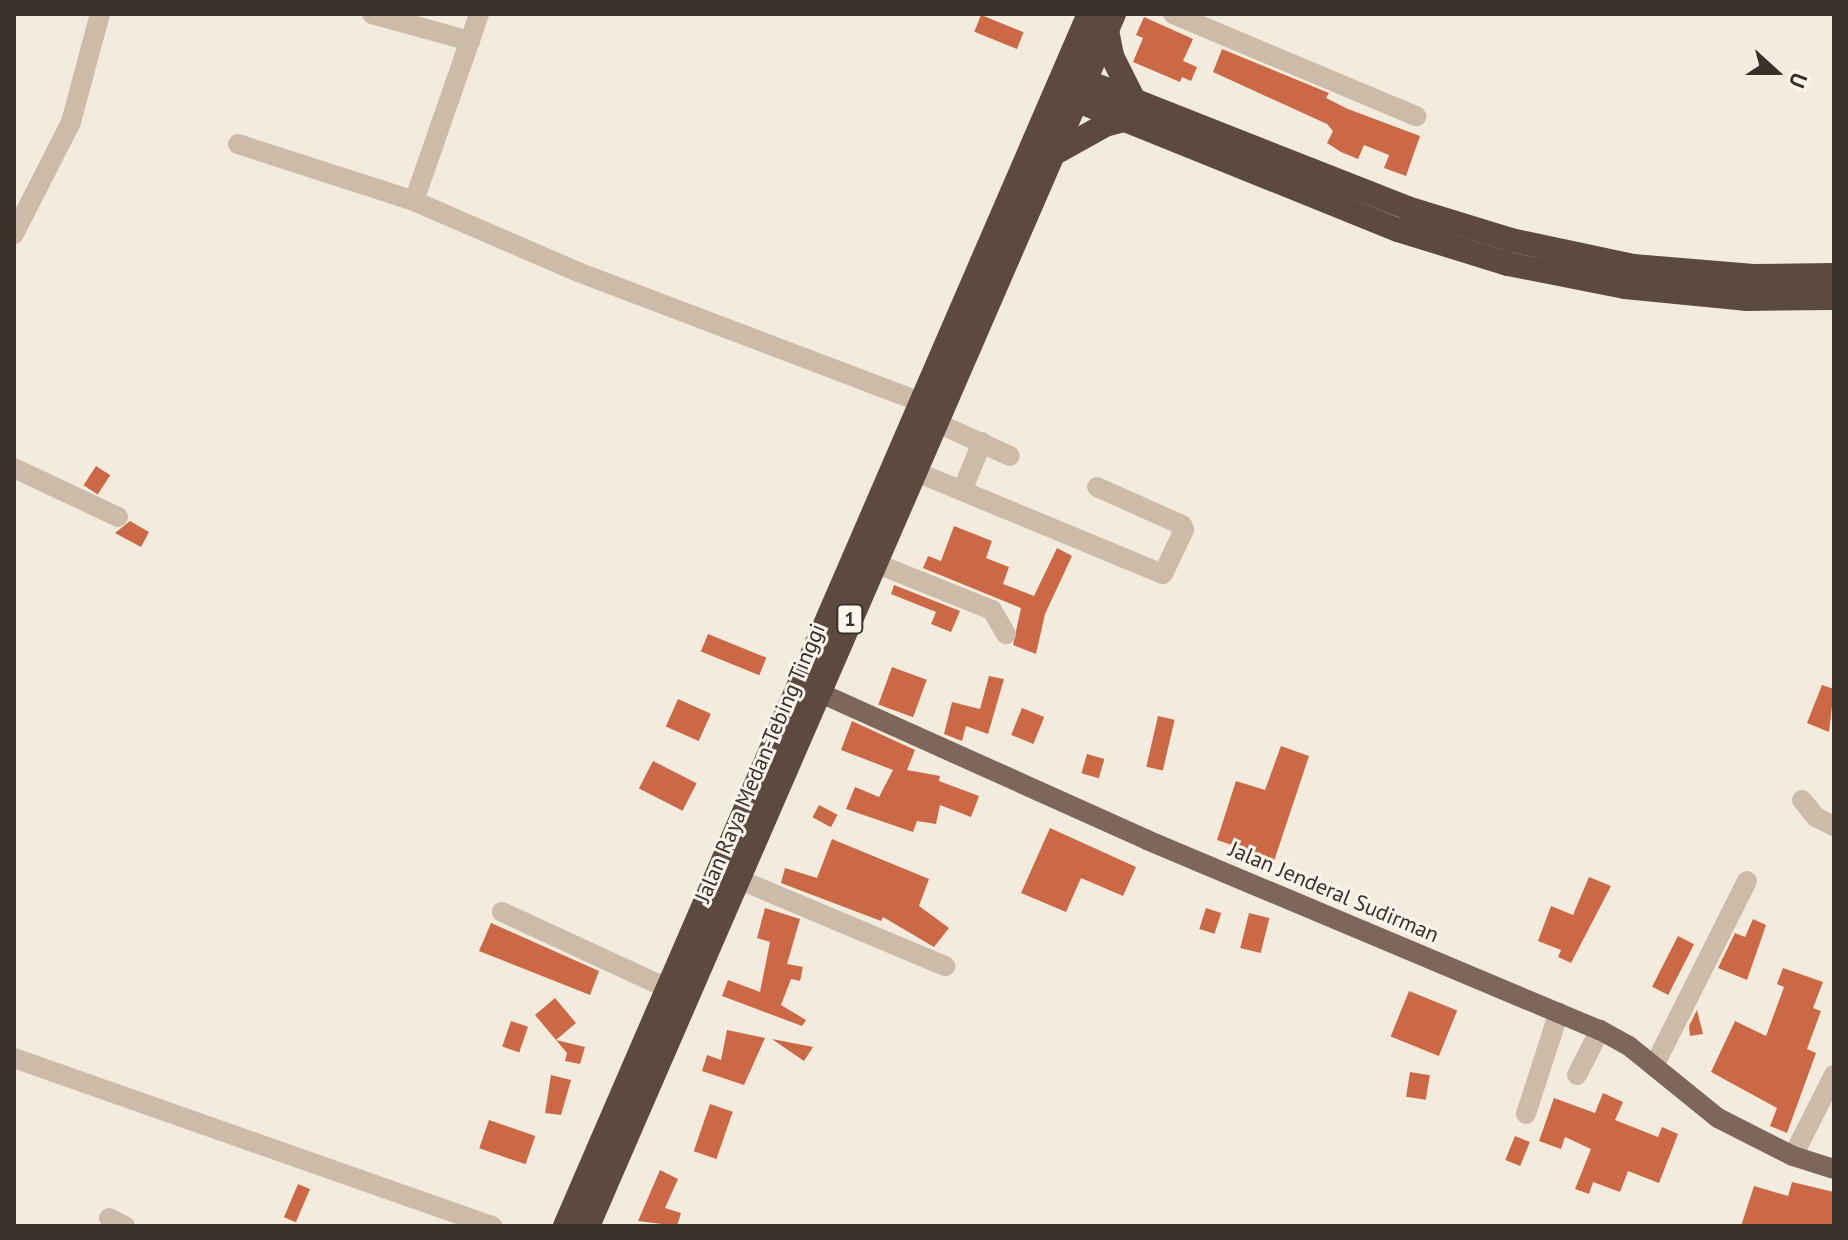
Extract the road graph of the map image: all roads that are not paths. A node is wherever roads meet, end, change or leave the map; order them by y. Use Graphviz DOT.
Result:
graph roads {
  1 [pos="100,14"];
  2 [pos="372,14"];
  3 [pos="479,14"];
  4 [pos="1173,14"];
  5 [pos="1103,19"];
  6 [pos="470,41"];
  7 [pos="1071,87"];
  8 [pos="1131,110"];
  9 [pos="1416,116"];
  10 [pos="238,144"];
  11 [pos="1055,153"];
  12 [pos="414,201"];
  13 [pos="14,234"];
  14 [pos="1834,275"];
  15 [pos="1834,298"];
  16 [pos="920,402"];
  17 [pos="935,422"];
  18 [pos="982,442"];
  19 [pos="1010,456"];
  20 [pos="14,468"];
  21 [pos="914,471"];
  22 [pos="1097,487"];
  23 [pos="962,491"];
  24 [pos="118,517"];
  25 [pos="875,563"];
  26 [pos="1006,634"];
  27 [pos="809,688"];
  28 [pos="1802,800"];
  29 [pos="1834,826"];
  30 [pos="738,879"];
  31 [pos="1747,881"];
  32 [pos="502,912"];
  33 [pos="945,966"];
  34 [pos="669,989"];
  35 [pos="1559,1012"];
  36 [pos="1600,1030"];
  37 [pos="659,1036"];
  38 [pos="14,1058"];
  39 [pos="1654,1066"];
  40 [pos="1577,1075"];
  41 [pos="1834,1075"];
  42 [pos="1526,1114"];
  43 [pos="1793,1156"];
  44 [pos="1834,1169"];
  45 [pos="492,1226"];
  46 [pos="565,1226"];
  47 [pos="588,1226"];
  1 -- 13 [label="street"];
  2 -- 6 [label="street"];
  3 -- 6 [label="street"];
  4 -- 9 [label="street"];
  5 -- 7 [label="highway, Jalan Raya Medan-Tebing Tinggi / 1"];
  5 -- 8 [label="highway"];
  6 -- 12 [label="street"];
  7 -- 8 [label="highway"];
  7 -- 11 [label="highway, Jalan Raya Medan-Tebing Tinggi / 1"];
  7 -- 16 [label="highway, Jalan Raya Medan-Tebing Tinggi / 1"];
  8 -- 11 [label="highway"];
  8 -- 14 [label="highway"];
  8 -- 15 [label="highway"];
  10 -- 12 [label="street"];
  11 -- 17 [label="highway, Jalan Raya Medan-Tebing Tinggi / 1"];
  12 -- 16 [label="street"];
  16 -- 27 [label="highway, Jalan Raya Medan-Tebing Tinggi / 1"];
  17 -- 18 [label="street"];
  17 -- 21 [label="highway, Jalan Raya Medan-Tebing Tinggi / 1"];
  18 -- 19 [label="street"];
  18 -- 23 [label="street"];
  20 -- 24 [label="street"];
  21 -- 23 [label="street"];
  21 -- 25 [label="highway, Jalan Raya Medan-Tebing Tinggi / 1"];
  22 -- 23 [label="street"];
  25 -- 26 [label="street"];
  25 -- 27 [label="highway, Jalan Raya Medan-Tebing Tinggi / 1"];
  27 -- 30 [label="highway, Jalan Raya Medan-Tebing Tinggi / 1"];
  27 -- 34 [label="highway, Jalan Raya Medan-Tebing Tinggi / 1"];
  27 -- 35 [label="main road, Jalan Jenderal Sudirman"];
  28 -- 29 [label="street"];
  30 -- 33 [label="street"];
  30 -- 37 [label="highway, Jalan Raya Medan-Tebing Tinggi / 1"];
  31 -- 39 [label="street"];
  32 -- 34 [label="street"];
  34 -- 37 [label="highway, Jalan Raya Medan-Tebing Tinggi / 1"];
  35 -- 36 [label="main road, Jalan Jenderal Sudirman"];
  35 -- 42 [label="street"];
  36 -- 39 [label="main road, Jalan Jenderal Sudirman"];
  36 -- 40 [label="street"];
  37 -- 46 [label="highway, Jalan Raya Medan-Tebing Tinggi / 1"];
  37 -- 47 [label="highway, Jalan Raya Medan-Tebing Tinggi / 1"];
  38 -- 45 [label="street"];
  39 -- 43 [label="main road, Jalan Jenderal Sudirman"];
  41 -- 43 [label="street"];
  43 -- 44 [label="main road, Jalan Jenderal Sudirman"];
}
